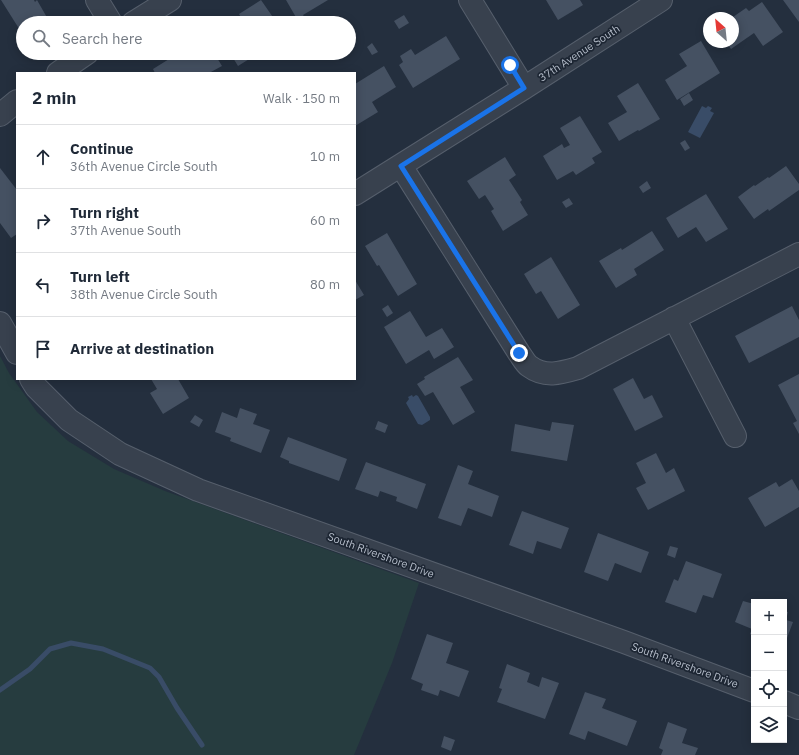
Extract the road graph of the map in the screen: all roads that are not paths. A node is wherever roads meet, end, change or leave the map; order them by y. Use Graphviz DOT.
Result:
graph roads {
  1 [pos="97,0"];
  2 [pos="170,0"];
  3 [pos="470,0"];
  4 [pos="661,0"];
  5 [pos="107,16"];
  6 [pos="144,16"];
  7 [pos="77,60"];
  8 [pos="59,72"];
  9 [pos="524,88"];
  10 [pos="16,102"];
  11 [pos="0,115"];
  12 [pos="401,166"];
  13 [pos="356,193"];
  14 [pos="799,254"];
  15 [pos="674,318"];
  16 [pos="0,323"];
  17 [pos="16,351"];
  18 [pos="39,382"];
  19 [pos="735,436"];
  20 [pos="751,690"];
  21 [pos="787,703"];
  22 [pos="799,708"];
  1 -- 5 [label="street"];
  2 -- 6 [label="street"];
  3 -- 9 [label="street"];
  4 -- 9 [label="street, 37th Avenue South"];
  7 -- 8 [label="street"];
  9 -- 12 [label="street, 37th Avenue South"];
  10 -- 11 [label="street"];
  12 -- 13 [label="street, 37th Avenue South"];
  12 -- 15 [label="street"];
  14 -- 15 [label="street"];
  15 -- 19 [label="street"];
  16 -- 17 [label="street"];
  18 -- 20 [label="street, South Rivershore Drive"];
  21 -- 22 [label="street"];
}
